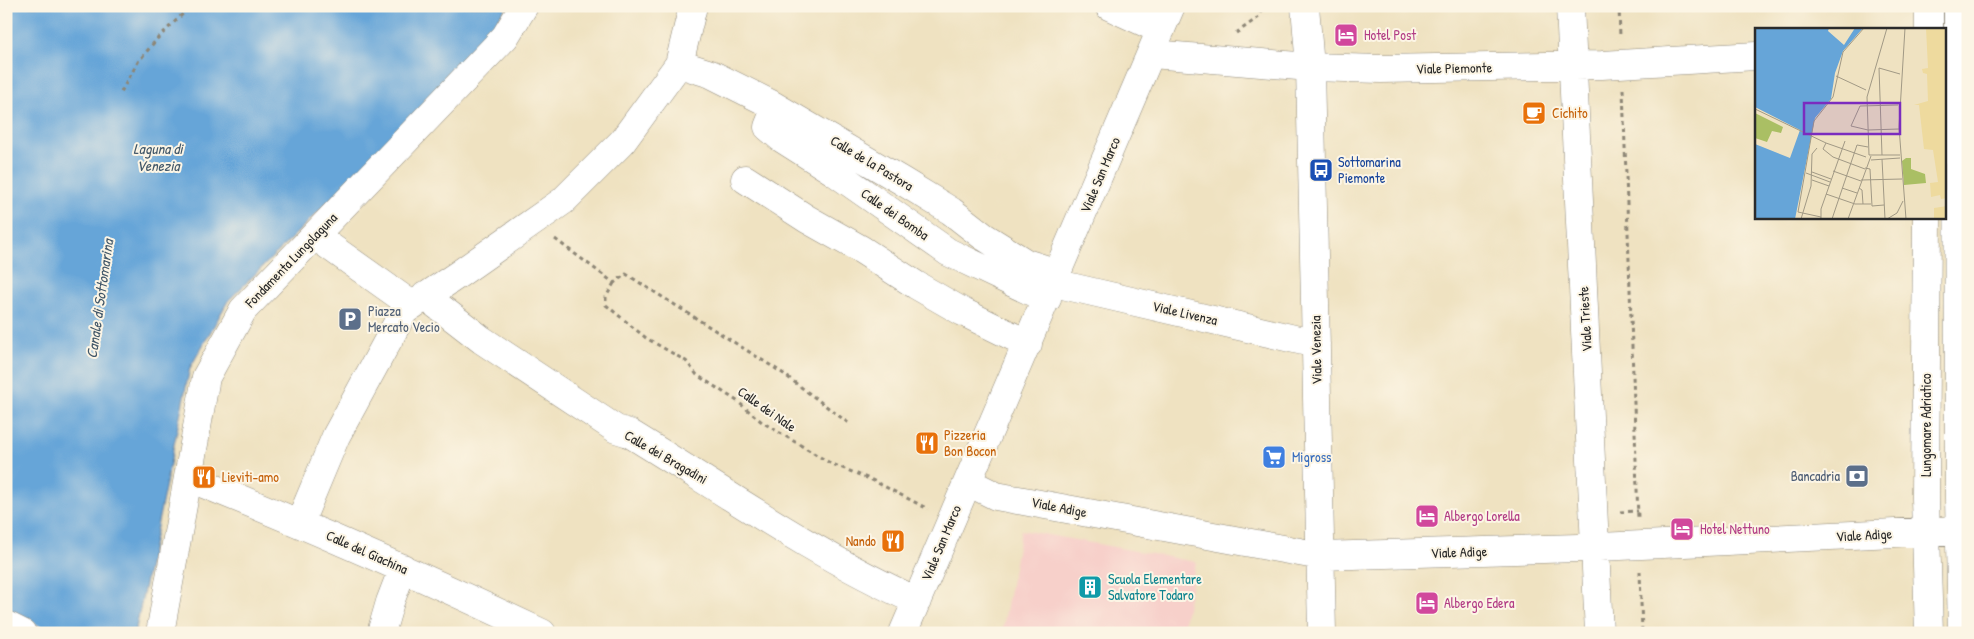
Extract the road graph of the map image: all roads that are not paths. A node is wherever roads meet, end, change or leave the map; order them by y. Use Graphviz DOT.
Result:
graph roads {
  1 [pos="524,6"];
  2 [pos="693,6"];
  3 [pos="1109,6"];
  4 [pos="1305,6"];
  5 [pos="1570,6"];
  6 [pos="1929,6"];
  7 [pos="1958,6"];
  8 [pos="1929,28"];
  9 [pos="1161,30"];
  10 [pos="1957,45"];
  11 [pos="1755,56"];
  12 [pos="679,64"];
  13 [pos="1572,65"];
  14 [pos="1310,67"];
  15 [pos="746,180"];
  16 [pos="1927,219"];
  17 [pos="314,236"];
  18 [pos="1053,285"];
  19 [pos="419,301"];
  20 [pos="1028,344"];
  21 [pos="1316,344"];
  22 [pos="189,478"];
  23 [pos="968,482"];
  24 [pos="300,522"];
  25 [pos="1959,530"];
  26 [pos="1925,531"];
  27 [pos="1596,547"];
  28 [pos="1321,556"];
  29 [pos="403,568"];
  30 [pos="916,601"];
  31 [pos="6,625"];
  32 [pos="22,633"];
  33 [pos="160,633"];
  34 [pos="381,633"];
  35 [pos="542,633"];
  36 [pos="903,633"];
  37 [pos="1322,633"];
  38 [pos="1599,633"];
  39 [pos="1929,633"];
  40 [pos="1962,633"];
  1 -- 17 [label="street, Fondamenta Lungolaguna"];
  2 -- 12 [label="street"];
  3 -- 9 [label="street"];
  4 -- 14 [label="street"];
  5 -- 13 [label="street, Viale Trieste"];
  6 -- 8 [label="street"];
  7 -- 10 [label="street"];
  9 -- 14 [label="street, Viale Piemonte"];
  9 -- 18 [label="street, Viale San Marco"];
  10 -- 25 [label="street"];
  11 -- 13 [label="street, Viale Piemonte"];
  12 -- 18 [label="street, Calle de la Pastora"];
  12 -- 19 [label="street"];
  13 -- 14 [label="street, Viale Piemonte"];
  13 -- 27 [label="street, Viale Trieste"];
  14 -- 21 [label="street, Viale Venezia"];
  15 -- 20 [label="street"];
  16 -- 26 [label="street, Lungomare Adriatico"];
  17 -- 19 [label="street, Calle dei Bragadini"];
  17 -- 22 [label="street, Fondamenta Lungolaguna"];
  18 -- 20 [label="street, Viale San Marco"];
  18 -- 21 [label="street, Viale Livenza"];
  19 -- 24 [label="street"];
  19 -- 30 [label="street, Calle dei Bragadini"];
  20 -- 23 [label="street, Viale San Marco"];
  21 -- 28 [label="street, Viale Venezia"];
  22 -- 24 [label="street, Calle del Giachina"];
  22 -- 33 [label="street, Fondamenta Lungolaguna"];
  23 -- 28 [label="street, Viale Adige"];
  23 -- 30 [label="street, Viale San Marco"];
  24 -- 29 [label="street, Calle del Giachina"];
  25 -- 26 [label="street, Viale Adige"];
  25 -- 40 [label="street"];
  26 -- 27 [label="street, Viale Adige"];
  26 -- 39 [label="street, Lungomare Adriatico"];
  27 -- 28 [label="street, Viale Adige"];
  27 -- 38 [label="street, Viale Trieste"];
  28 -- 37 [label="street, Viale Venezia"];
  29 -- 34 [label="street"];
  29 -- 35 [label="street, Calle del Giachina"];
  30 -- 36 [label="street, Viale San Marco"];
  31 -- 32 [label="street"];
}
